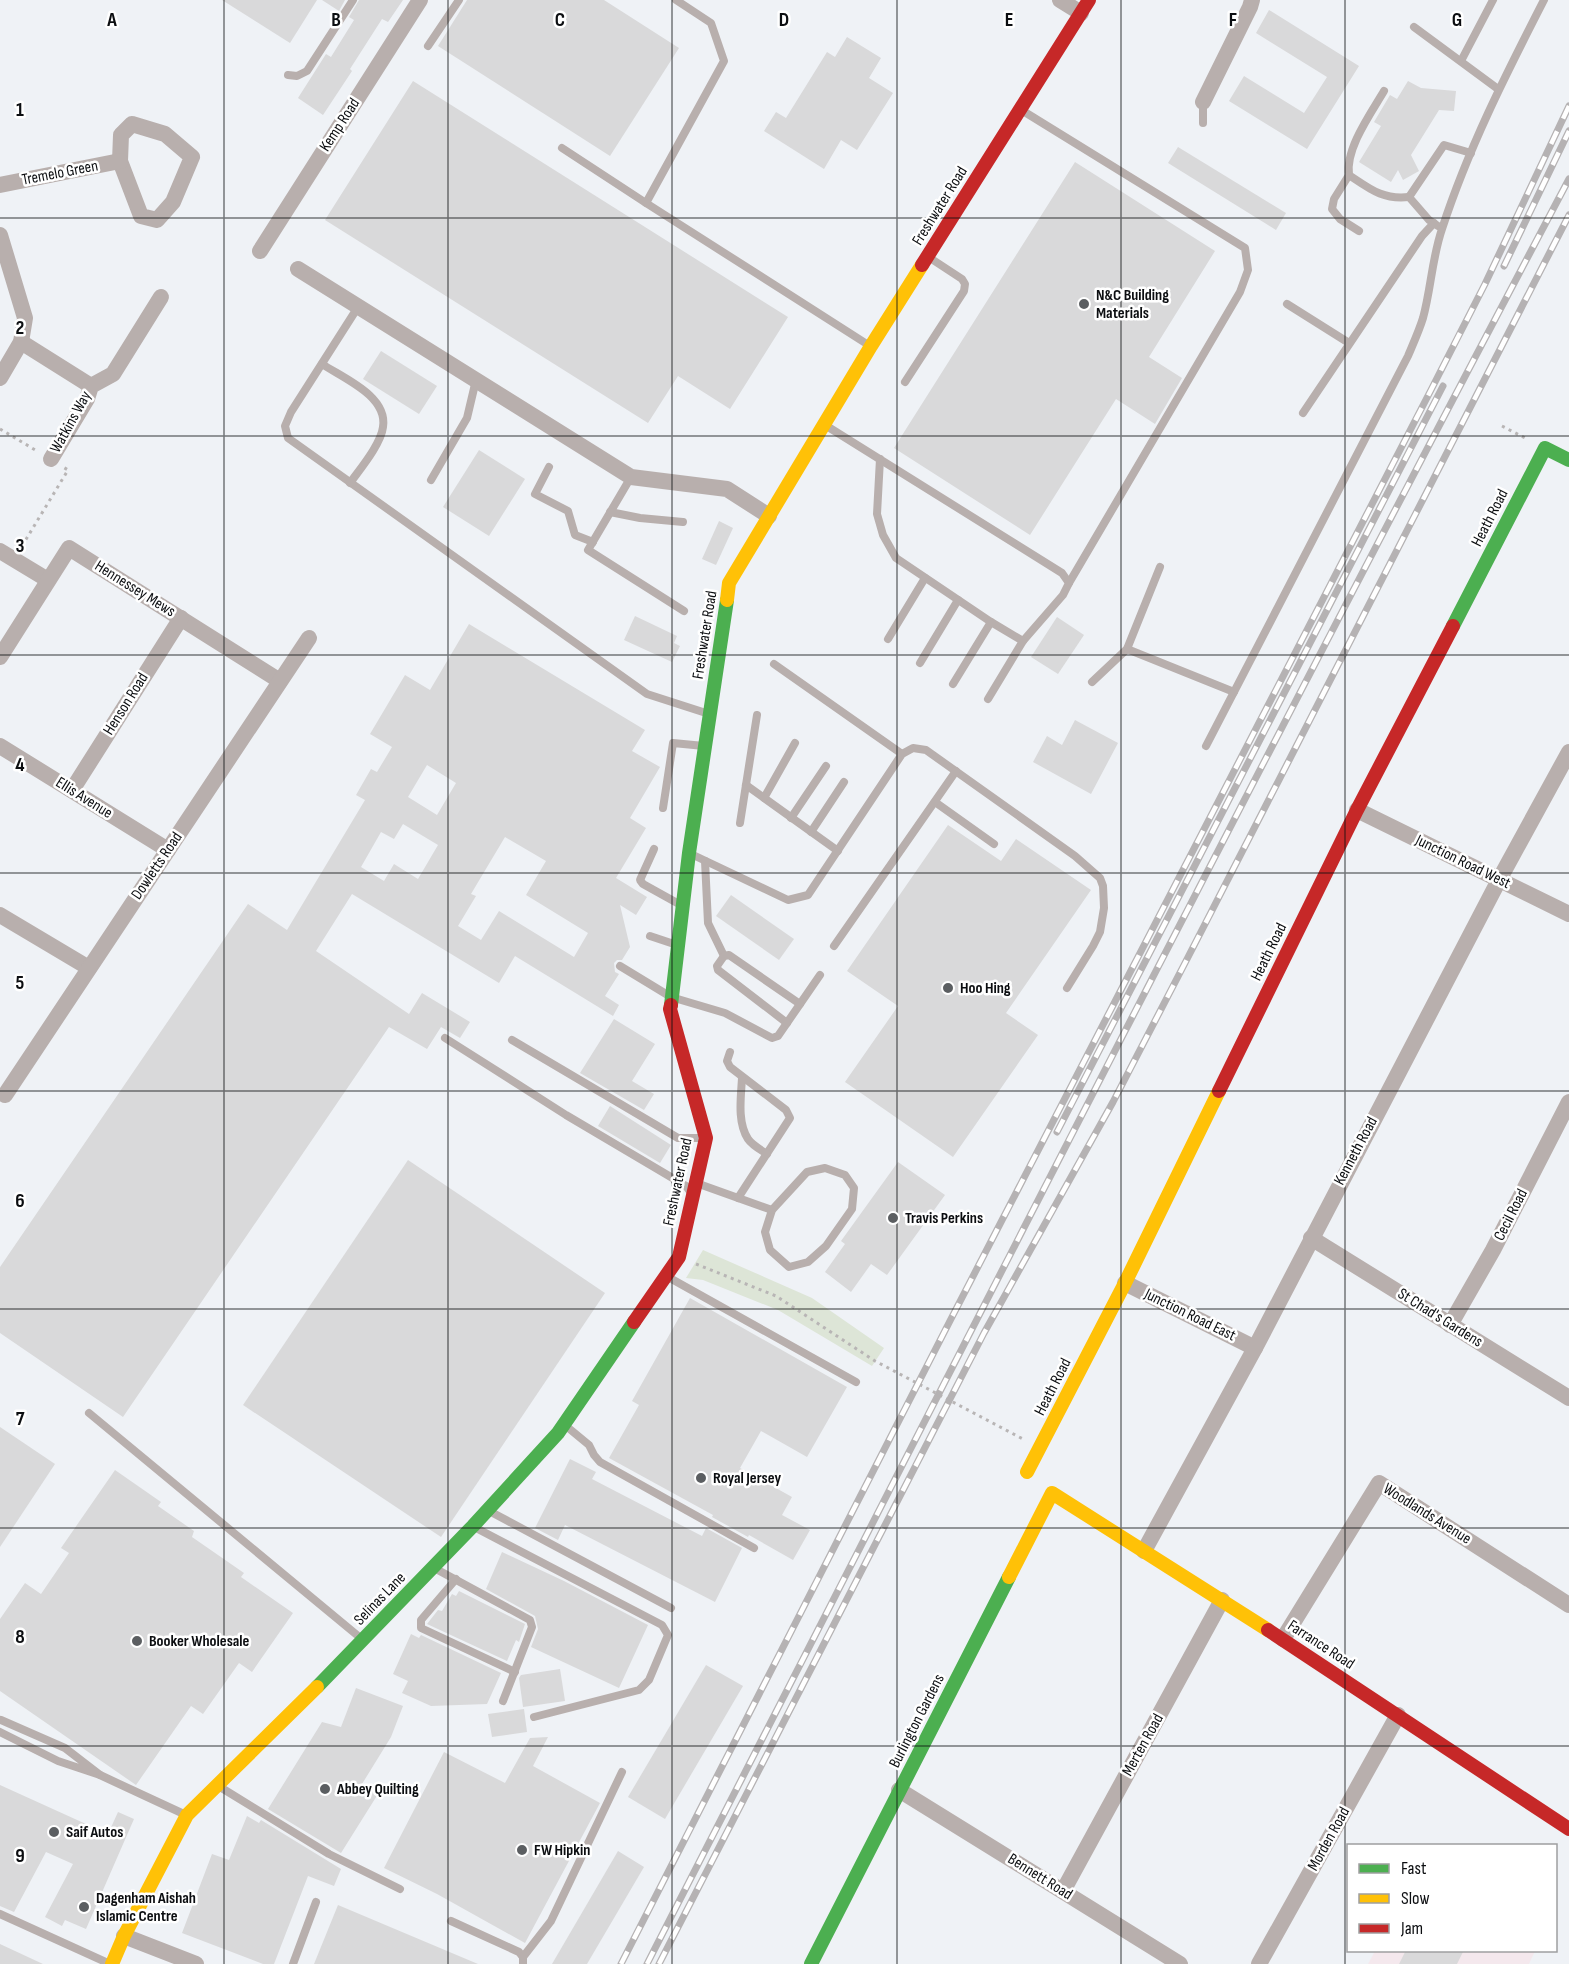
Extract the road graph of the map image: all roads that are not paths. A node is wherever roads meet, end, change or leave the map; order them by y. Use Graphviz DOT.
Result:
graph roads {
  1 [pos="352,0"];
  2 [pos="420,0"];
  3 [pos="459,0"];
  4 [pos="676,0"];
  5 [pos="1060,0"];
  6 [pos="1252,0"];
  7 [pos="1493,0"];
  8 [pos="1544,0"];
  9 [pos="1085,7"];
  10 [pos="1414,27"];
  11 [pos="428,46"];
  12 [pos="1461,61"];
  13 [pos="288,75"];
  14 [pos="1498,89"];
  15 [pos="1384,91"];
  16 [pos="1203,102"];
  17 [pos="1020,109"];
  18 [pos="1203,123"];
  19 [pos="562,148"];
  20 [pos="1471,153"];
  21 [pos="120,161"];
  22 [pos="1349,175"];
  23 [pos="0,185"];
  24 [pos="1409,197"];
  25 [pos="646,203"];
  26 [pos="1438,226"];
  27 [pos="1359,231"];
  28 [pos="0,236"];
  29 [pos="260,251"];
  30 [pos="927,256"];
  31 [pos="298,269"];
  32 [pos="161,297"];
  33 [pos="1287,304"];
  34 [pos="358,307"];
  35 [pos="21,342"];
  36 [pos="1349,344"];
  37 [pos="871,346"];
  38 [pos="322,364"];
  39 [pos="0,378"];
  40 [pos="476,380"];
  41 [pos="904,382"];
  42 [pos="91,386"];
  43 [pos="1303,413"];
  44 [pos="824,424"];
  45 [pos="51,459"];
  46 [pos="880,459"];
  47 [pos="1569,460"];
  48 [pos="549,467"];
  49 [pos="631,477"];
  50 [pos="431,480"];
  51 [pos="350,483"];
  52 [pos="610,512"];
  53 [pos="769,516"];
  54 [pos="683,522"];
  55 [pos="592,542"];
  56 [pos="7,555"];
  57 [pos="1160,567"];
  58 [pos="925,578"];
  59 [pos="48,580"];
  60 [pos="1069,584"];
  61 [pos="958,600"];
  62 [pos="684,611"];
  63 [pos="181,618"];
  64 [pos="991,622"];
  65 [pos="309,638"];
  66 [pos="888,639"];
  67 [pos="1023,640"];
  68 [pos="1127,649"];
  69 [pos="0,657"];
  70 [pos="920,663"];
  71 [pos="774,664"];
  72 [pos="280,681"];
  73 [pos="1092,682"];
  74 [pos="952,684"];
  75 [pos="1234,692"];
  76 [pos="988,699"];
  77 [pos="710,714"];
  78 [pos="757,715"];
  79 [pos="795,744"];
  80 [pos="0,746"];
  81 [pos="705,746"];
  82 [pos="1206,746"];
  83 [pos="1569,752"];
  84 [pos="902,754"];
  85 [pos="826,766"];
  86 [pos="956,771"];
  87 [pos="844,782"];
  88 [pos="746,785"];
  89 [pos="72,790"];
  90 [pos="764,798"];
  91 [pos="935,802"];
  92 [pos="663,808"];
  93 [pos="1357,810"];
  94 [pos="790,818"];
  95 [pos="740,823"];
  96 [pos="812,832"];
  97 [pos="994,844"];
  98 [pos="654,849"];
  99 [pos="168,850"];
  100 [pos="838,851"];
  101 [pos="689,853"];
  102 [pos="705,861"];
  103 [pos="1499,880"];
  104 [pos="682,906"];
  105 [pos="1569,914"];
  106 [pos="0,915"];
  107 [pos="650,936"];
  108 [pos="678,945"];
  109 [pos="834,946"];
  110 [pos="724,956"];
  111 [pos="620,966"];
  112 [pos="89,968"];
  113 [pos="820,975"];
  114 [pos="1067,988"];
  115 [pos="671,997"];
  116 [pos="800,1004"];
  117 [pos="787,1023"];
  118 [pos="445,1038"];
  119 [pos="512,1040"];
  120 [pos="730,1052"];
  121 [pos="742,1078"];
  122 [pos="5,1095"];
  123 [pos="1569,1102"];
  124 [pos="706,1138"];
  125 [pos="767,1154"];
  126 [pos="694,1189"];
  127 [pos="738,1198"];
  128 [pos="772,1210"];
  129 [pos="1311,1238"];
  130 [pos="679,1257"];
  131 [pos="668,1276"];
  132 [pos="1125,1283"];
  133 [pos="1450,1325"];
  134 [pos="1256,1348"];
  135 [pos="856,1382"];
  136 [pos="1569,1398"];
  137 [pos="89,1413"];
  138 [pos="563,1424"];
  139 [pos="1027,1472"];
  140 [pos="1052,1493"];
  141 [pos="488,1510"];
  142 [pos="473,1526"];
  143 [pos="754,1548"];
  144 [pos="1144,1551"];
  145 [pos="433,1567"];
  146 [pos="456,1579"];
  147 [pos="1222,1600"];
  148 [pos="1569,1605"];
  149 [pos="672,1608"];
  150 [pos="1283,1639"];
  151 [pos="363,1641"];
  152 [pos="514,1672"];
  153 [pos="503,1701"];
  154 [pos="1398,1715"];
  155 [pos="534,1717"];
  156 [pos="1,1720"];
  157 [pos="0,1732"];
  158 [pos="622,1772"];
  159 [pos="100,1775"];
  160 [pos="217,1785"];
  161 [pos="899,1790"];
  162 [pos="187,1815"];
  163 [pos="1569,1829"];
  164 [pos="400,1889"];
  165 [pos="1063,1891"];
  166 [pos="316,1902"];
  167 [pos="0,1914"];
  168 [pos="451,1921"];
  169 [pos="124,1936"];
  170 [pos="523,1960"];
  171 [pos="111,1964"];
  172 [pos="196,1964"];
  173 [pos="293,1964"];
  174 [pos="811,1964"];
  175 [pos="1180,1964"];
  176 [pos="1259,1964"];
  1 -- 13 [label="lane"];
  2 -- 29 [label="street, Kemp Road"];
  3 -- 11 [label="lane"];
  4 -- 25 [label="lane"];
  5 -- 9 [label="street"];
  6 -- 16 [label="street"];
  7 -- 12 [label="lane"];
  8 -- 14 [label="lane"];
  9 -- 17 [label="street, Freshwater Road"];
  10 -- 12 [label="lane"];
  12 -- 14 [label="lane"];
  14 -- 20 [label="lane"];
  15 -- 22 [label="lane"];
  16 -- 18 [label="lane"];
  17 -- 30 [label="street, Freshwater Road"];
  17 -- 60 [label="lane"];
  19 -- 25 [label="lane"];
  20 -- 24 [label="lane"];
  20 -- 26 [label="lane"];
  21 -- 21 [label="street, Tremelo Green"];
  21 -- 23 [label="street, Tremelo Green"];
  22 -- 24 [label="lane"];
  22 -- 27 [label="lane"];
  24 -- 26 [label="lane"];
  25 -- 37 [label="lane"];
  26 -- 36 [label="lane"];
  26 -- 75 [label="lane"];
  28 -- 35 [label="street"];
  30 -- 37 [label="street, Freshwater Road"];
  30 -- 41 [label="lane"];
  31 -- 34 [label="street"];
  32 -- 42 [label="street, Watkins Way"];
  33 -- 36 [label="lane"];
  34 -- 38 [label="lane"];
  34 -- 40 [label="street"];
  35 -- 39 [label="street"];
  35 -- 42 [label="street, Watkins Way"];
  36 -- 43 [label="lane"];
  37 -- 44 [label="street, Freshwater Road"];
  38 -- 51 [label="lane"];
  38 -- 51 [label="lane"];
  40 -- 49 [label="street"];
  40 -- 50 [label="lane"];
  42 -- 45 [label="street, Watkins Way"];
  44 -- 46 [label="lane"];
  44 -- 53 [label="street, Freshwater Road"];
  46 -- 58 [label="lane"];
  46 -- 60 [label="lane"];
  47 -- 93 [label="street, Heath Road"];
  48 -- 55 [label="lane"];
  49 -- 52 [label="lane"];
  49 -- 53 [label="street"];
  51 -- 77 [label="lane"];
  52 -- 54 [label="lane"];
  52 -- 55 [label="lane"];
  53 -- 77 [label="street, Freshwater Road"];
  55 -- 62 [label="lane"];
  56 -- 59 [label="street"];
  57 -- 68 [label="lane"];
  58 -- 61 [label="lane"];
  58 -- 66 [label="lane"];
  59 -- 63 [label="street, Hennessey Mews"];
  59 -- 69 [label="street"];
  60 -- 67 [label="lane"];
  61 -- 64 [label="lane"];
  61 -- 70 [label="lane"];
  63 -- 72 [label="street, Hennessey Mews"];
  63 -- 89 [label="street, Henson Road"];
  64 -- 67 [label="lane"];
  64 -- 74 [label="lane"];
  65 -- 72 [label="street, Dowletts Road"];
  67 -- 76 [label="lane"];
  68 -- 73 [label="lane"];
  68 -- 75 [label="lane"];
  71 -- 84 [label="lane"];
  72 -- 99 [label="street, Dowletts Road"];
  75 -- 82 [label="lane"];
  77 -- 81 [label="street, Freshwater Road"];
  78 -- 88 [label="lane"];
  79 -- 90 [label="lane"];
  80 -- 89 [label="street, Ellis Avenue"];
  81 -- 92 [label="lane"];
  81 -- 101 [label="street, Freshwater Road"];
  83 -- 103 [label="street, Kenneth Road"];
  84 -- 86 [label="lane"];
  84 -- 100 [label="lane"];
  85 -- 94 [label="lane"];
  86 -- 91 [label="lane"];
  86 -- 114 [label="lane"];
  87 -- 96 [label="lane"];
  88 -- 90 [label="lane"];
  88 -- 95 [label="lane"];
  89 -- 99 [label="street, Ellis Avenue"];
  90 -- 94 [label="lane"];
  91 -- 97 [label="lane"];
  91 -- 109 [label="lane"];
  93 -- 103 [label="street, Junction Road West"];
  93 -- 132 [label="street, Heath Road"];
  94 -- 96 [label="lane"];
  96 -- 100 [label="lane"];
  98 -- 104 [label="lane"];
  99 -- 112 [label="street, Dowletts Road"];
  100 -- 102 [label="lane"];
  101 -- 102 [label="lane"];
  101 -- 104 [label="street, Freshwater Road"];
  102 -- 110 [label="lane"];
  103 -- 105 [label="street, Junction Road West"];
  103 -- 129 [label="street, Kenneth Road"];
  104 -- 108 [label="street, Freshwater Road"];
  106 -- 112 [label="street"];
  107 -- 108 [label="lane"];
  108 -- 115 [label="street, Freshwater Road"];
  110 -- 116 [label="lane"];
  110 -- 117 [label="lane"];
  111 -- 115 [label="lane"];
  112 -- 122 [label="street, Dowletts Road"];
  113 -- 116 [label="lane"];
  115 -- 117 [label="lane"];
  115 -- 124 [label="street, Freshwater Road"];
  116 -- 117 [label="lane"];
  118 -- 126 [label="lane"];
  119 -- 124 [label="lane"];
  120 -- 121 [label="lane"];
  121 -- 125 [label="lane"];
  121 -- 125 [label="lane"];
  123 -- 133 [label="street, Cecil Road"];
  124 -- 126 [label="street, Freshwater Road"];
  125 -- 127 [label="lane"];
  126 -- 127 [label="lane"];
  126 -- 130 [label="street, Freshwater Road"];
  127 -- 128 [label="lane"];
  128 -- 128 [label="lane"];
  129 -- 133 [label="street, St Chad's Gardens"];
  129 -- 134 [label="street, Kenneth Road"];
  130 -- 131 [label="street, Selinas Lane"];
  131 -- 135 [label="lane"];
  131 -- 138 [label="street, Selinas Lane"];
  132 -- 134 [label="street, Junction Road East"];
  132 -- 139 [label="street, Heath Road"];
  133 -- 136 [label="street, St Chad's Gardens"];
  134 -- 144 [label="street, Kenneth Road"];
  137 -- 151 [label="lane"];
  138 -- 141 [label="street, Selinas Lane"];
  138 -- 143 [label="lane"];
  140 -- 144 [label="street, Farrance Road"];
  140 -- 161 [label="street, Burlington Gardens"];
  141 -- 142 [label="street, Selinas Lane"];
  141 -- 149 [label="lane"];
  142 -- 145 [label="street, Selinas Lane"];
  142 -- 155 [label="lane"];
  144 -- 147 [label="street, Farrance Road"];
  145 -- 146 [label="lane"];
  145 -- 151 [label="street, Selinas Lane"];
  146 -- 152 [label="lane"];
  146 -- 152 [label="lane"];
  147 -- 150 [label="street, Farrance Road"];
  147 -- 165 [label="street, Merten Road"];
  148 -- 150 [label="street, Woodlands Avenue"];
  150 -- 154 [label="street, Farrance Road"];
  151 -- 160 [label="street, Selinas Lane"];
  152 -- 153 [label="lane"];
  154 -- 163 [label="street, Farrance Road"];
  154 -- 176 [label="street, Morden Road"];
  156 -- 159 [label="lane"];
  157 -- 159 [label="lane"];
  158 -- 170 [label="lane"];
  159 -- 162 [label="lane"];
  160 -- 162 [label="street, Selinas Lane"];
  160 -- 164 [label="lane"];
  161 -- 165 [label="street, Bennett Road"];
  161 -- 174 [label="street, Burlington Gardens"];
  162 -- 169 [label="street, Selinas Lane"];
  165 -- 175 [label="street, Bennett Road"];
  166 -- 173 [label="lane"];
  167 -- 171 [label="lane"];
  168 -- 170 [label="lane"];
  169 -- 171 [label="street, Selinas Lane"];
  169 -- 172 [label="street"];
}
